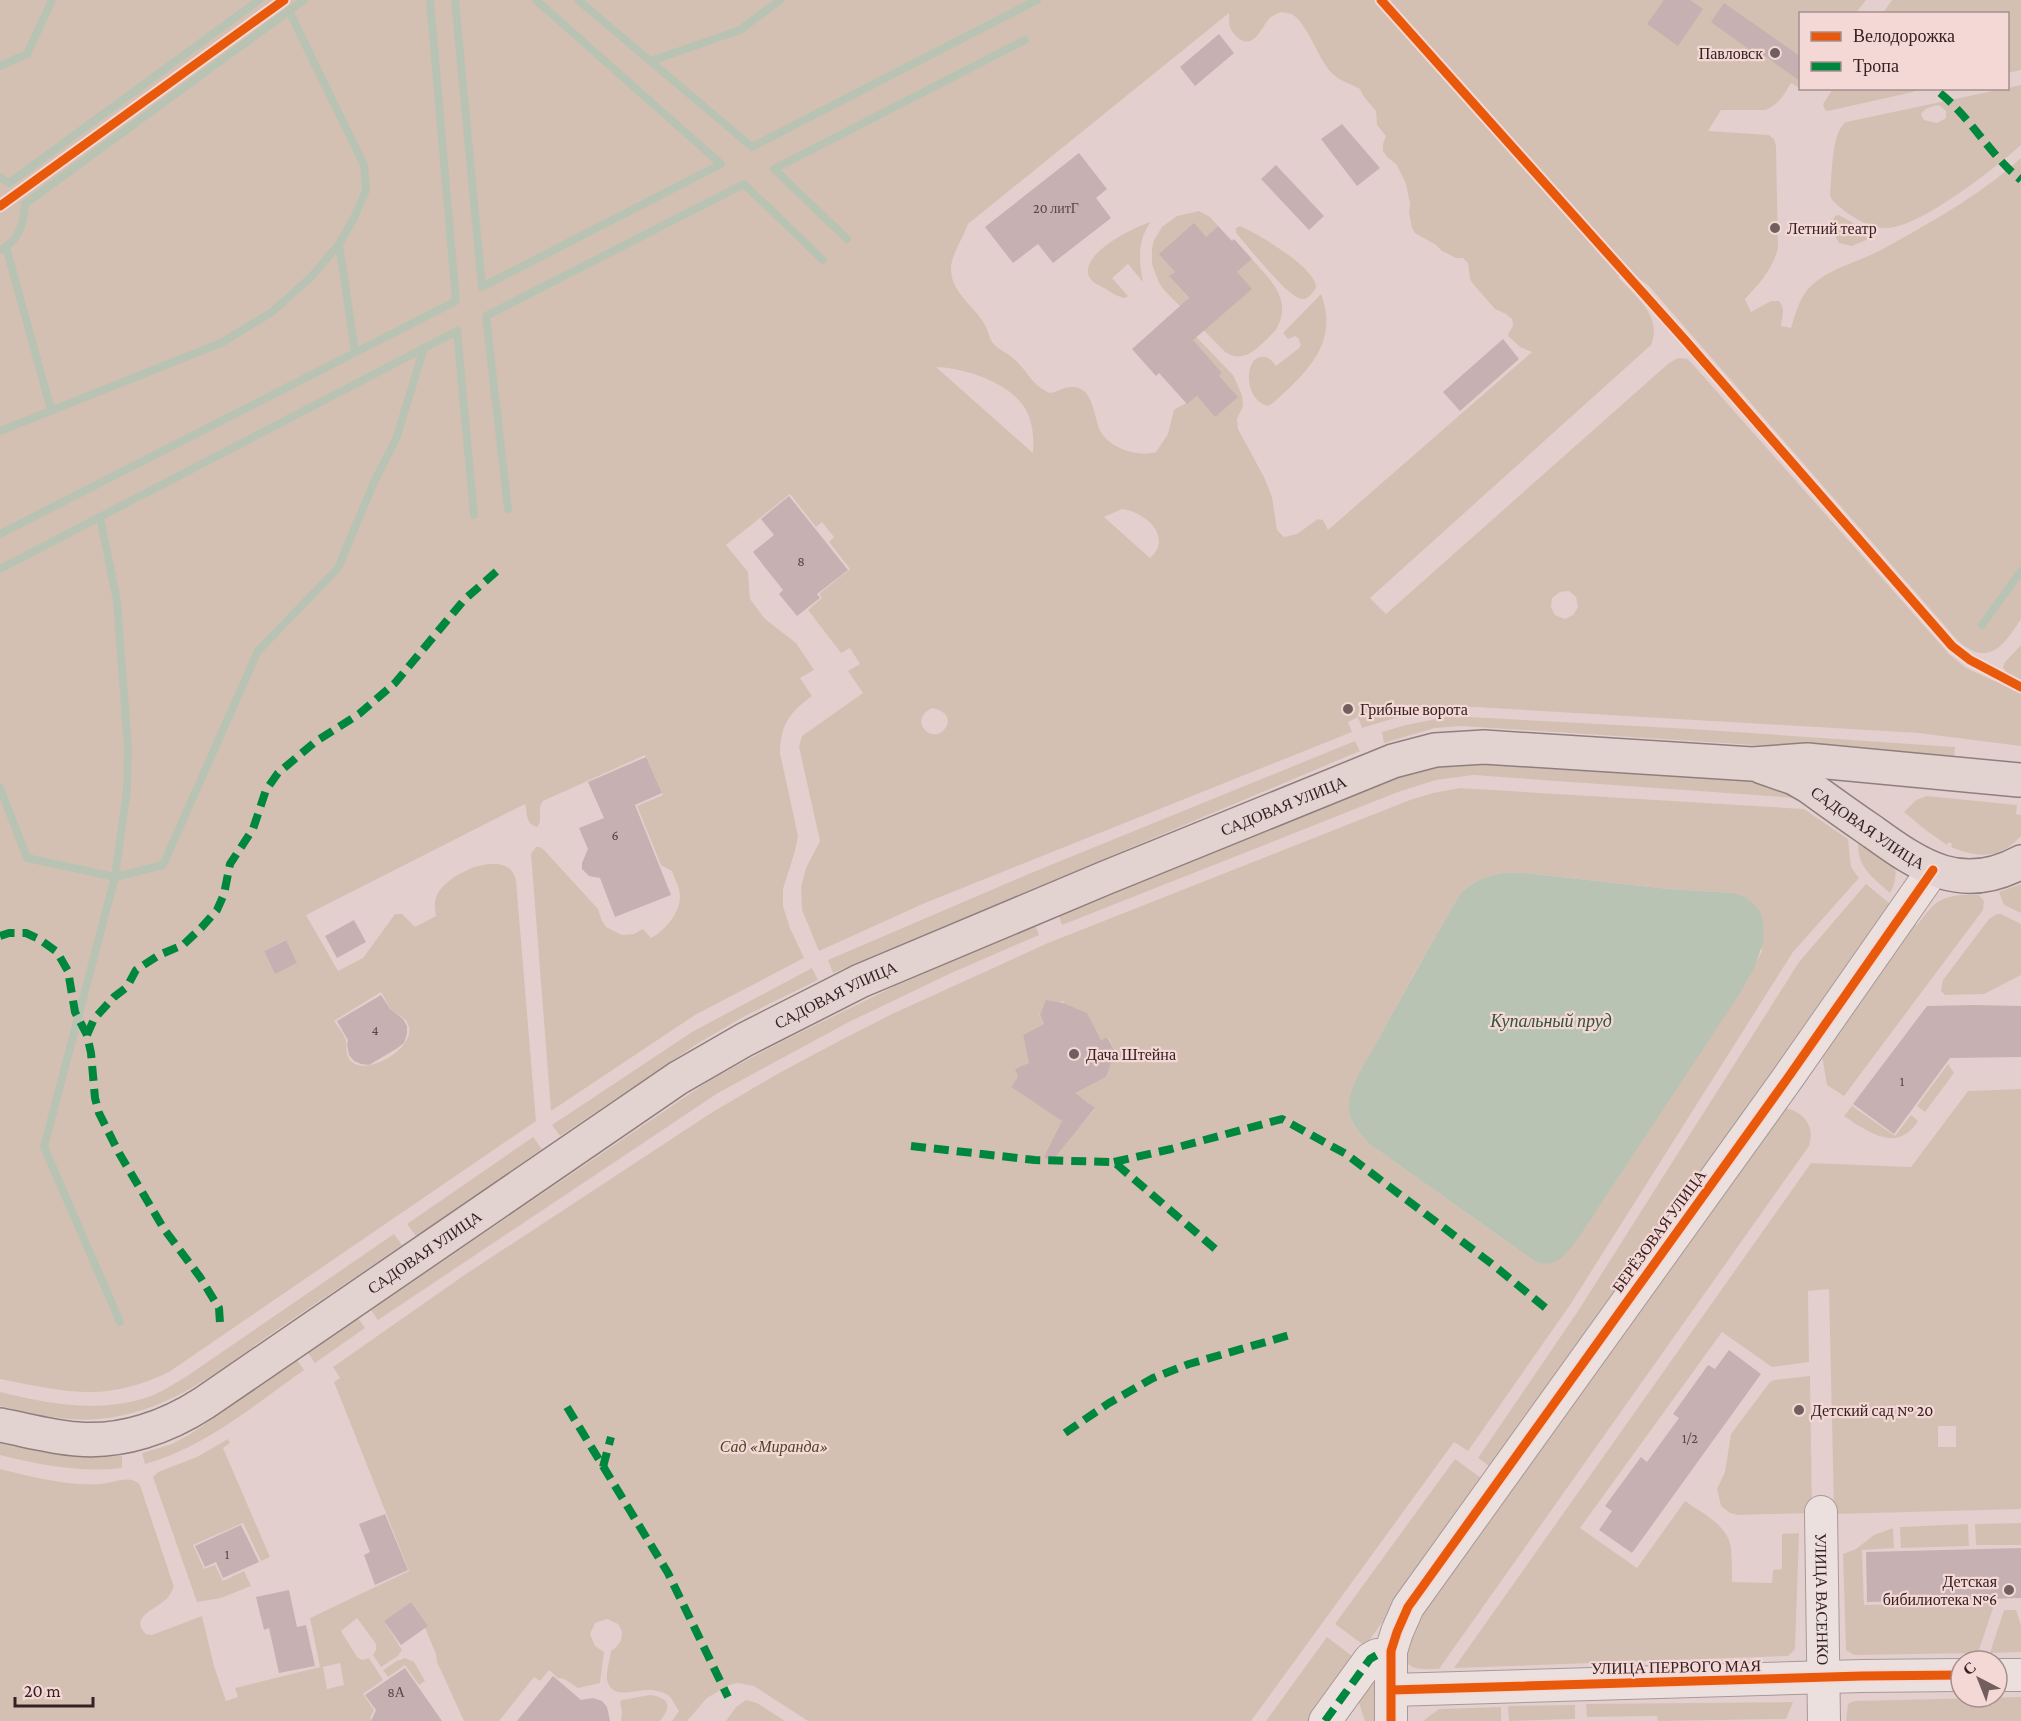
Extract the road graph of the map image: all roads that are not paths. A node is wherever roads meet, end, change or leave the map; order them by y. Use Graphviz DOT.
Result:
graph roads {
  1 [pos="1752,764"];
  2 [pos="2019,780"];
  3 [pos="2021,862"];
  4 [pos="1933,870"];
  5 [pos="0,1425"];
  6 [pos="1821,1512"];
  7 [pos="1377,1655"];
  8 [pos="1949,1675"];
  9 [pos="1824,1678"];
  10 [pos="1392,1690"];
  11 [pos="1325,1721"];
  12 [pos="1391,1721"];
  13 [pos="1824,1721"];
  1 -- 2 [label="main road, САДОВАЯ УЛИЦА"];
  1 -- 4 [label="main road, САДОВАЯ УЛИЦА"];
  1 -- 5 [label="main road, САДОВАЯ УЛИЦА"];
  3 -- 4 [label="main road, САДОВАЯ УЛИЦА"];
  4 -- 10 [label="street, БЕРЁЗОВАЯ УЛИЦА"];
  6 -- 9 [label="street, УЛИЦА ВАСЕНКО"];
  7 -- 11 [label="street"];
  8 -- 9 [label="street, УЛИЦА ПЕРВОГО МАЯ"];
  9 -- 10 [label="street, УЛИЦА ПЕРВОГО МАЯ"];
  9 -- 13 [label="street, УЛИЦА ВАСЕНКО"];
  10 -- 12 [label="street, БЕРЁЗОВАЯ УЛИЦА"];
}
